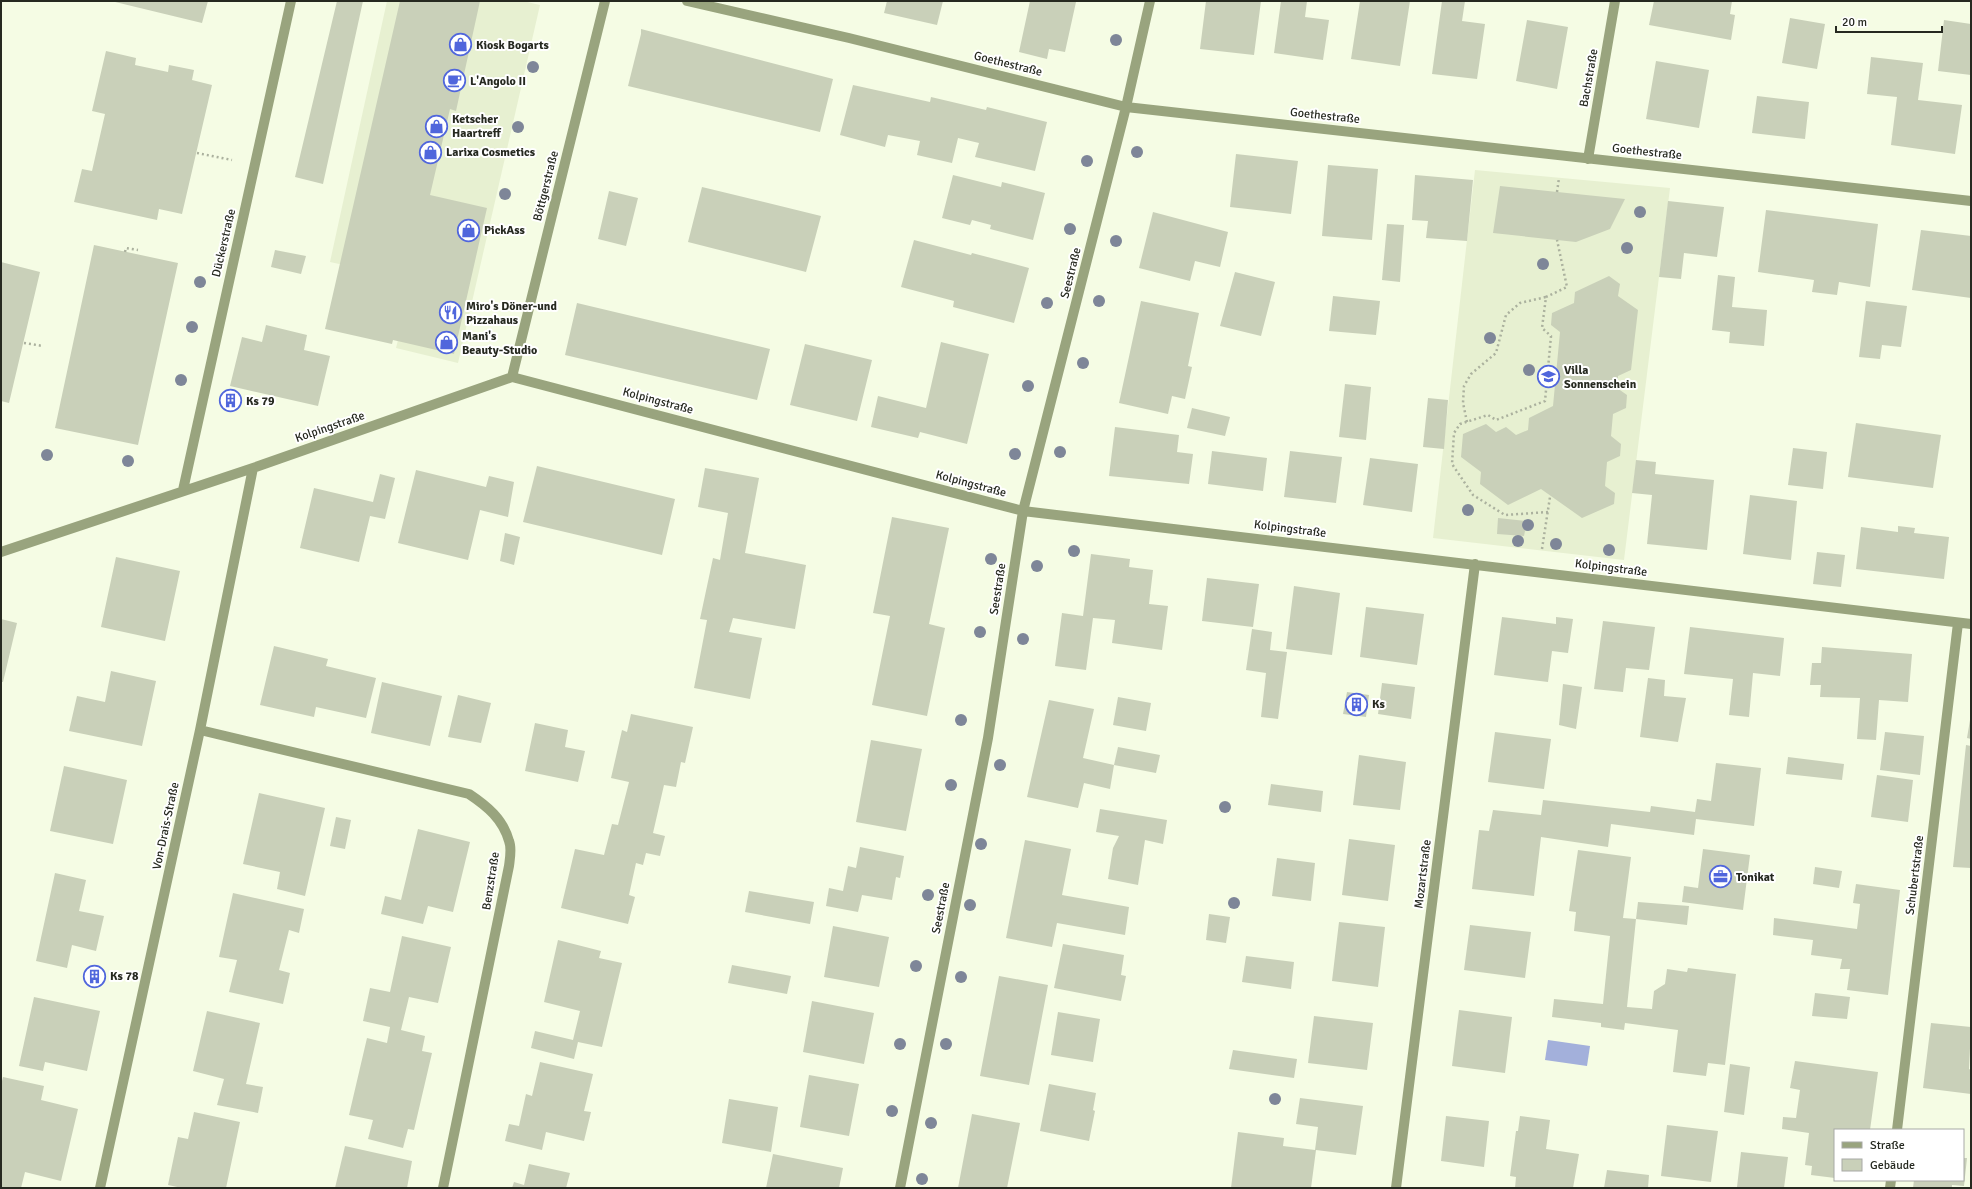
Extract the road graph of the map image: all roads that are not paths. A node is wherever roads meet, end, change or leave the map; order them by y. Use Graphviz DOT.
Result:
graph roads {
  1 [pos="291,1"];
  2 [pos="605,1"];
  3 [pos="687,1"];
  4 [pos="1150,1"];
  5 [pos="1615,1"];
  6 [pos="1126,107"];
  7 [pos="1588,159"];
  8 [pos="1971,201"];
  9 [pos="512,377"];
  10 [pos="253,468"];
  11 [pos="183,490"];
  12 [pos="1023,511"];
  13 [pos="1,552"];
  14 [pos="1475,564"];
  15 [pos="1958,623"];
  16 [pos="1971,624"];
  17 [pos="200,730"];
  18 [pos="1897,1129"];
  19 [pos="100,1188"];
  20 [pos="443,1188"];
  21 [pos="900,1188"];
  22 [pos="1396,1188"];
  1 -- 11 [label="street, Dückerstraße"];
  2 -- 9 [label="street, Böttgerstraße"];
  3 -- 6 [label="street, Goethestraße"];
  4 -- 6 [label="street, Seestraße"];
  5 -- 7 [label="street, Bachstraße"];
  6 -- 7 [label="street, Goethestraße"];
  6 -- 12 [label="street, Seestraße"];
  7 -- 8 [label="street, Goethestraße"];
  9 -- 10 [label="street, Kolpingstraße"];
  9 -- 12 [label="street, Kolpingstraße"];
  10 -- 11 [label="street, Kolpingstraße"];
  10 -- 17 [label="street, Von-Drais-Straße"];
  11 -- 13 [label="street, Kolpingstraße"];
  12 -- 14 [label="street, Kolpingstraße"];
  12 -- 21 [label="street, Seestraße"];
  14 -- 15 [label="street, Kolpingstraße"];
  14 -- 22 [label="street, Mozartstraße"];
  15 -- 16 [label="street, Kolpingstraße"];
  15 -- 18 [label="street, Schubertstraße"];
  17 -- 19 [label="street, Von-Drais-Straße"];
  17 -- 20 [label="street, Benzstraße"];
}
